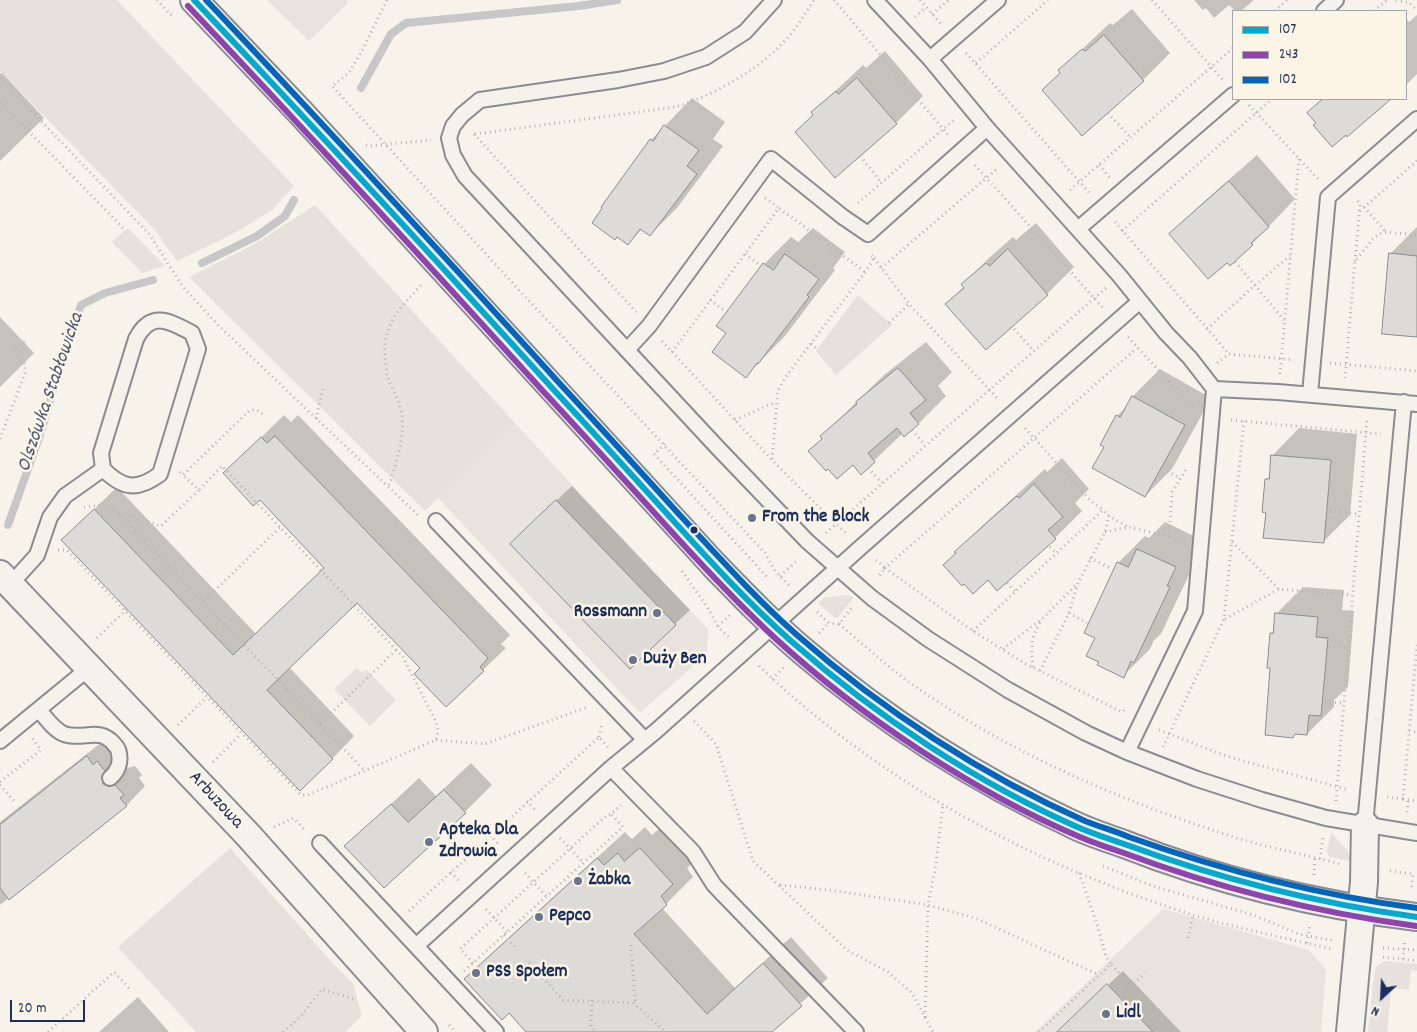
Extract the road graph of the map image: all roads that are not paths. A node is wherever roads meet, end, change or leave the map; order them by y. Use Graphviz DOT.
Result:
graph roads {
  1 [pos="194,0"];
  2 [pos="774,0"];
  3 [pos="875,0"];
  4 [pos="998,0"];
  5 [pos="1336,0"];
  6 [pos="1325,10"];
  7 [pos="930,59"];
  8 [pos="1230,90"];
  9 [pos="1417,119"];
  10 [pos="987,128"];
  11 [pos="1078,229"];
  12 [pos="1140,301"];
  13 [pos="627,350"];
  14 [pos="1214,389"];
  15 [pos="1310,394"];
  16 [pos="1411,403"];
  17 [pos="103,469"];
  18 [pos="436,521"];
  19 [pos="838,568"];
  20 [pos="5,580"];
  21 [pos="775,626"];
  22 [pos="90,656"];
  23 [pos="39,710"];
  24 [pos="645,740"];
  25 [pos="0,741"];
  26 [pos="1126,752"];
  27 [pos="610,768"];
  28 [pos="110,778"];
  29 [pos="1366,825"];
  30 [pos="1417,833"];
  31 [pos="320,843"];
  32 [pos="1362,910"];
  33 [pos="1411,916"];
  34 [pos="416,946"];
  35 [pos="424,1032"];
  36 [pos="496,1032"];
  37 [pos="856,1032"];
  38 [pos="1350,1032"];
  1 -- 21 [label="street"];
  2 -- 13 [label="lane"];
  3 -- 7 [label="lane"];
  4 -- 7 [label="lane"];
  5 -- 6 [label="lane"];
  7 -- 10 [label="lane"];
  8 -- 11 [label="lane"];
  9 -- 15 [label="lane"];
  10 -- 11 [label="lane"];
  10 -- 13 [label="lane"];
  11 -- 12 [label="lane"];
  12 -- 14 [label="lane"];
  12 -- 19 [label="lane"];
  13 -- 19 [label="lane"];
  14 -- 15 [label="lane"];
  14 -- 26 [label="lane"];
  15 -- 16 [label="lane"];
  16 -- 29 [label="lane"];
  17 -- 17 [label="lane"];
  17 -- 20 [label="lane"];
  18 -- 24 [label="lane"];
  19 -- 21 [label="lane"];
  19 -- 26 [label="lane"];
  20 -- 22 [label="street, Arbuzowa"];
  21 -- 24 [label="lane"];
  21 -- 32 [label="street"];
  22 -- 23 [label="lane"];
  22 -- 35 [label="street, Arbuzowa"];
  23 -- 25 [label="lane"];
  23 -- 28 [label="lane"];
  24 -- 27 [label="lane"];
  26 -- 29 [label="lane"];
  27 -- 34 [label="lane"];
  27 -- 37 [label="lane"];
  29 -- 30 [label="lane"];
  29 -- 32 [label="street"];
  31 -- 34 [label="lane"];
  32 -- 33 [label="street"];
  32 -- 38 [label="street"];
  34 -- 36 [label="lane"];
}
